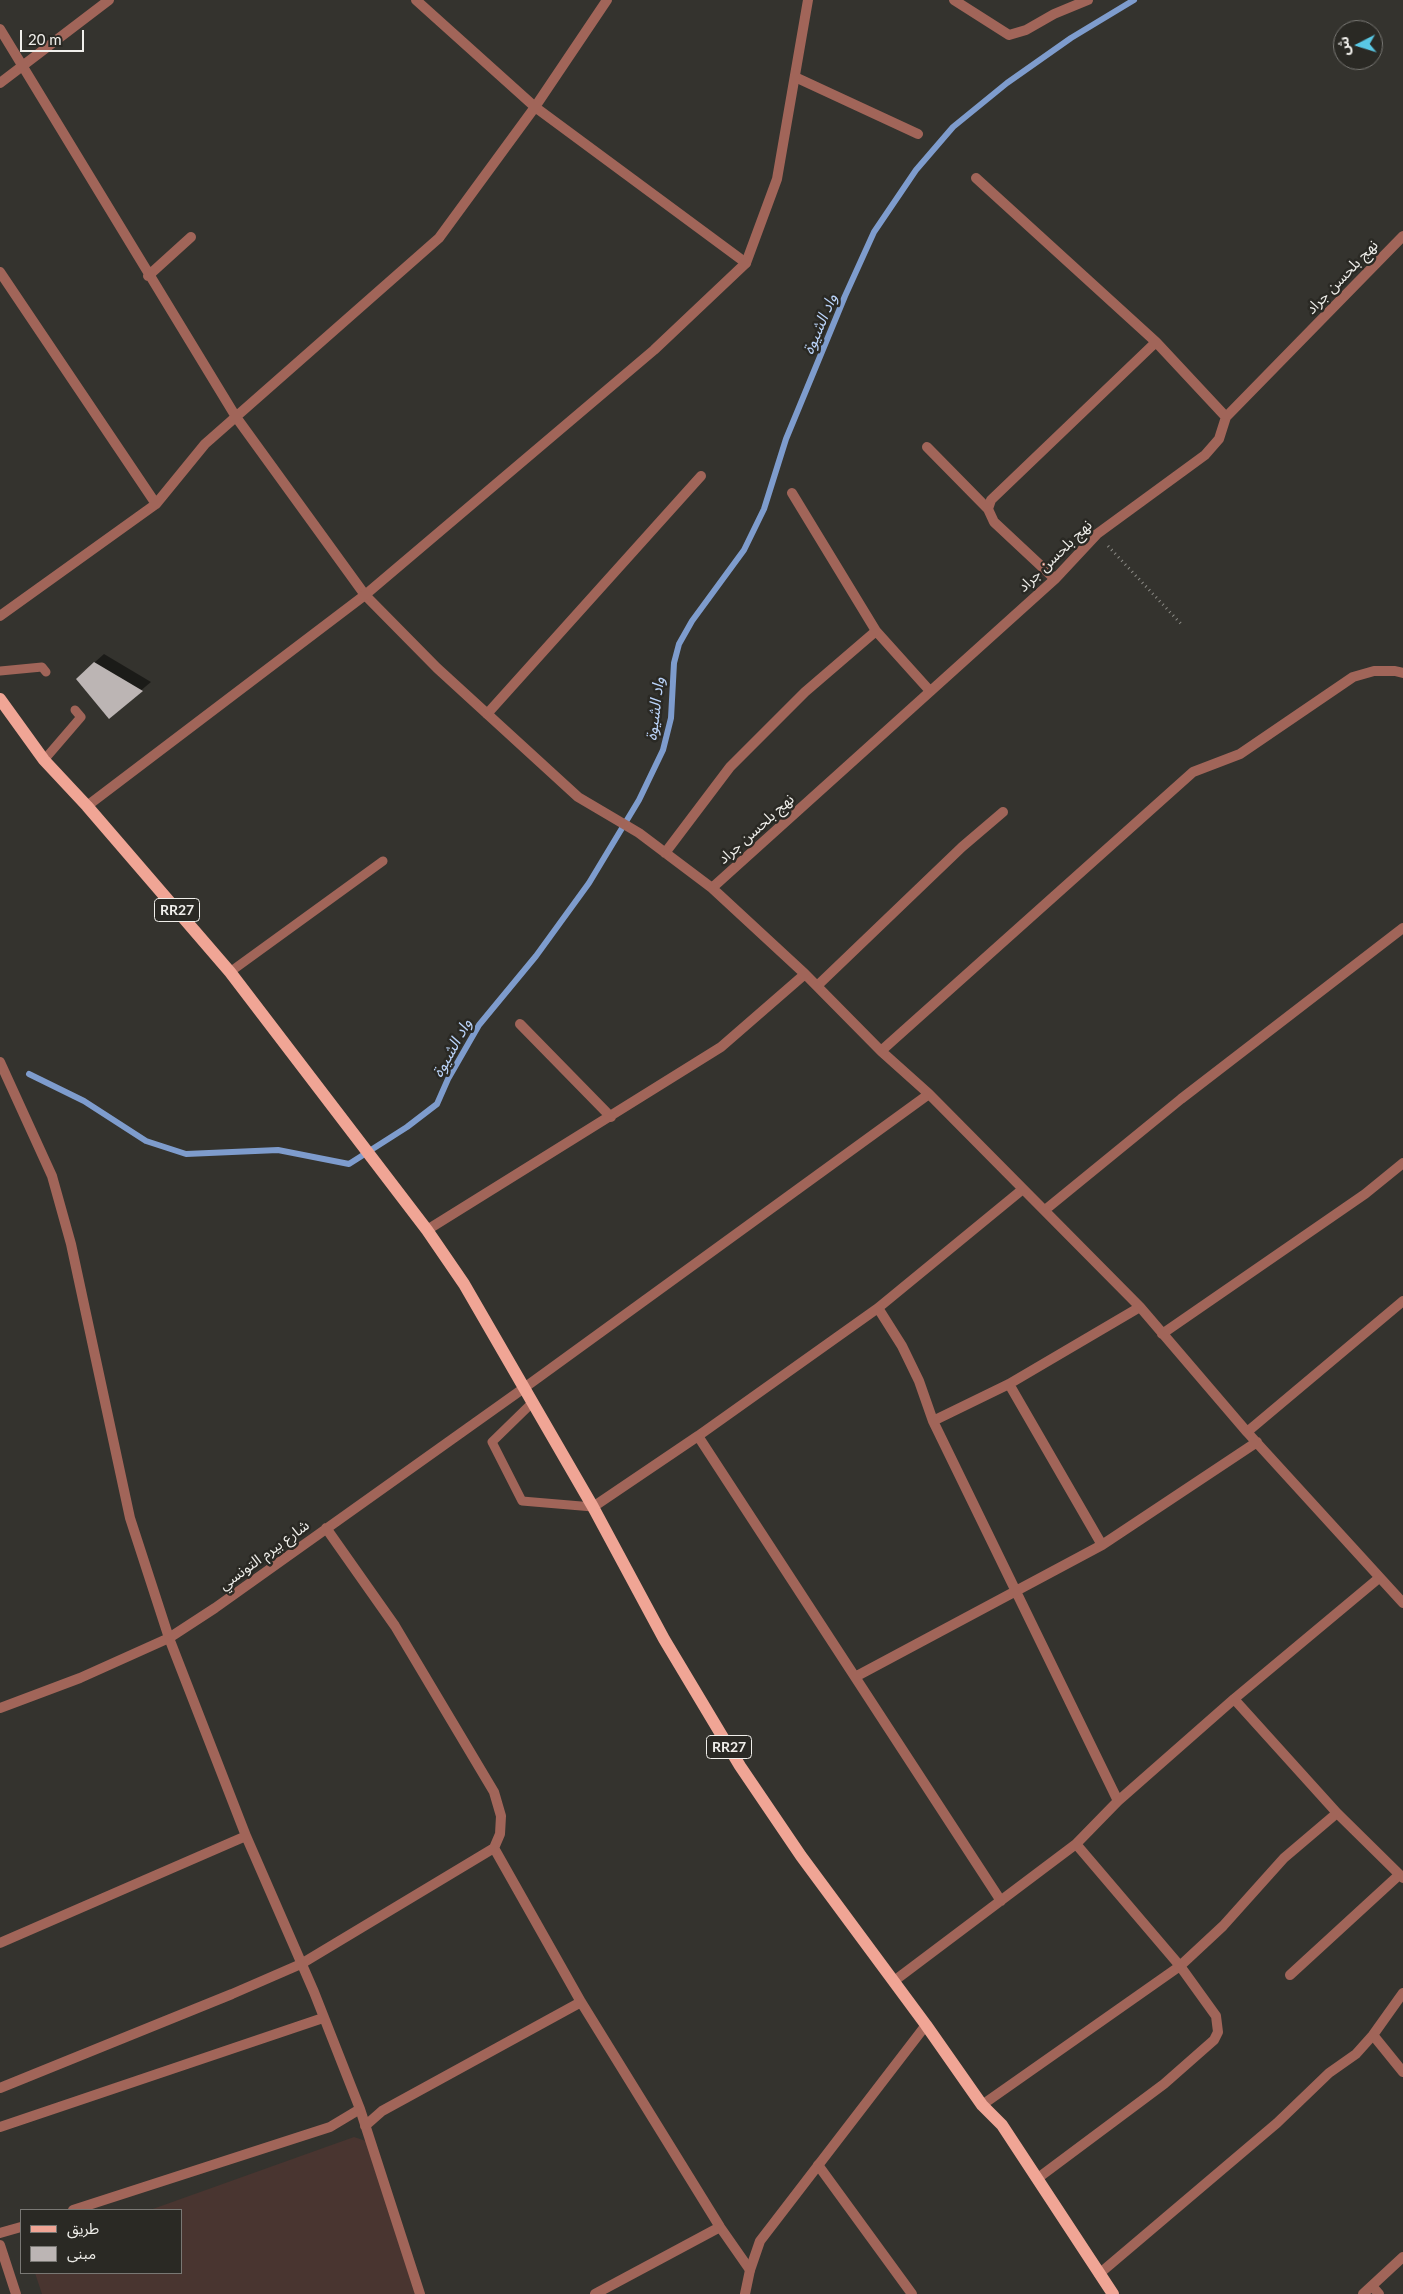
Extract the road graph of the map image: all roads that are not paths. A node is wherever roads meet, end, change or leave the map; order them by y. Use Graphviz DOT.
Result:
graph roads {
  1 [pos="108,0"];
  2 [pos="416,0"];
  3 [pos="607,0"];
  4 [pos="808,0"];
  5 [pos="954,0"];
  6 [pos="1088,0"];
  7 [pos="0,29"];
  8 [pos="22,67"];
  9 [pos="795,76"];
  10 [pos="0,83"];
  11 [pos="535,107"];
  12 [pos="918,134"];
  13 [pos="976,178"];
  14 [pos="1403,236"];
  15 [pos="191,237"];
  16 [pos="746,263"];
  17 [pos="0,272"];
  18 [pos="148,276"];
  19 [pos="1156,342"];
  20 [pos="1226,417"];
  21 [pos="236,418"];
  22 [pos="927,448"];
  23 [pos="701,476"];
  24 [pos="792,493"];
  25 [pos="156,504"];
  26 [pos="988,509"];
  27 [pos="1055,579"];
  28 [pos="365,595"];
  29 [pos="0,616"];
  30 [pos="876,631"];
  31 [pos="0,671"];
  32 [pos="46,672"];
  33 [pos="1403,674"];
  34 [pos="930,691"];
  35 [pos="0,699"];
  36 [pos="75,710"];
  37 [pos="487,714"];
  38 [pos="44,760"];
  39 [pos="87,806"];
  40 [pos="1003,812"];
  41 [pos="665,853"];
  42 [pos="383,861"];
  43 [pos="712,888"];
  44 [pos="1403,928"];
  45 [pos="230,972"];
  46 [pos="805,974"];
  47 [pos="817,986"];
  48 [pos="520,1024"];
  49 [pos="881,1051"];
  50 [pos="0,1062"];
  51 [pos="929,1094"];
  52 [pos="611,1117"];
  53 [pos="1403,1163"];
  54 [pos="1023,1189"];
  55 [pos="1045,1210"];
  56 [pos="427,1230"];
  57 [pos="1403,1302"];
  58 [pos="1140,1307"];
  59 [pos="878,1308"];
  60 [pos="1162,1334"];
  61 [pos="1009,1384"];
  62 [pos="524,1388"];
  63 [pos="533,1402"];
  64 [pos="933,1421"];
  65 [pos="1247,1432"];
  66 [pos="698,1436"];
  67 [pos="1257,1442"];
  68 [pos="592,1508"];
  69 [pos="326,1528"];
  70 [pos="1102,1545"];
  71 [pos="1379,1578"];
  72 [pos="1015,1592"];
  73 [pos="1403,1603"];
  74 [pos="170,1638"];
  75 [pos="855,1677"];
  76 [pos="1234,1699"];
  77 [pos="0,1708"];
  78 [pos="1118,1801"];
  79 [pos="1337,1813"];
  80 [pos="246,1836"];
  81 [pos="1076,1844"];
  82 [pos="494,1848"];
  83 [pos="1401,1876"];
  84 [pos="1001,1901"];
  85 [pos="0,1943"];
  86 [pos="300,1964"];
  87 [pos="1180,1966"];
  88 [pos="1290,1976"];
  89 [pos="894,1981"];
  90 [pos="1403,1993"];
  91 [pos="581,2002"];
  92 [pos="323,2018"];
  93 [pos="926,2025"];
  94 [pos="1373,2035"];
  95 [pos="1403,2072"];
  96 [pos="0,2088"];
  97 [pos="982,2105"];
  98 [pos="360,2108"];
  99 [pos="365,2126"];
  100 [pos="0,2127"];
  101 [pos="818,2165"];
  102 [pos="1038,2178"];
  103 [pos="76,2209"];
  104 [pos="20,2227"];
  105 [pos="720,2227"];
  106 [pos="0,2233"];
  107 [pos="0,2245"];
  108 [pos="1403,2257"];
  109 [pos="750,2270"];
  110 [pos="1099,2274"];
  111 [pos="1372,2286"];
  112 [pos="16,2294"];
  113 [pos="420,2294"];
  114 [pos="595,2294"];
  115 [pos="746,2294"];
  116 [pos="912,2294"];
  117 [pos="1113,2294"];
  118 [pos="1363,2294"];
  119 [pos="1379,2294"];
  1 -- 8 [label="street"];
  2 -- 11 [label="street"];
  3 -- 11 [label="street"];
  4 -- 9 [label="street"];
  5 -- 6 [label="street"];
  7 -- 8 [label="street"];
  8 -- 10 [label="street"];
  8 -- 18 [label="street"];
  9 -- 12 [label="street"];
  9 -- 16 [label="street"];
  11 -- 16 [label="street"];
  11 -- 21 [label="street"];
  13 -- 19 [label="street"];
  14 -- 20 [label="street, نهج بلحسن جراد"];
  15 -- 18 [label="street"];
  16 -- 28 [label="street"];
  17 -- 25 [label="street"];
  18 -- 21 [label="street"];
  19 -- 20 [label="street"];
  19 -- 26 [label="street"];
  20 -- 27 [label="street, نهج بلحسن جراد"];
  21 -- 25 [label="street"];
  21 -- 28 [label="street"];
  22 -- 26 [label="street"];
  23 -- 37 [label="street"];
  24 -- 30 [label="street"];
  25 -- 29 [label="street"];
  26 -- 27 [label="street"];
  27 -- 34 [label="street, نهج بلحسن جراد"];
  28 -- 37 [label="street"];
  28 -- 39 [label="street"];
  30 -- 34 [label="street"];
  30 -- 41 [label="street"];
  31 -- 32 [label="lane"];
  33 -- 49 [label="street"];
  34 -- 43 [label="street, نهج بلحسن جراد"];
  35 -- 38 [label="main road, RR27"];
  36 -- 38 [label="lane"];
  37 -- 41 [label="street"];
  38 -- 39 [label="main road, RR27"];
  39 -- 45 [label="main road, RR27"];
  40 -- 47 [label="street"];
  41 -- 43 [label="street"];
  42 -- 45 [label="lane"];
  43 -- 46 [label="street"];
  44 -- 55 [label="street"];
  45 -- 56 [label="main road, RR27"];
  46 -- 47 [label="street"];
  46 -- 52 [label="street"];
  47 -- 49 [label="street"];
  48 -- 52 [label="street"];
  49 -- 51 [label="street"];
  50 -- 74 [label="street"];
  51 -- 54 [label="street"];
  51 -- 62 [label="street, شارع بيرم التونسي"];
  52 -- 56 [label="street"];
  53 -- 60 [label="street"];
  54 -- 55 [label="street"];
  54 -- 59 [label="street"];
  55 -- 58 [label="street"];
  56 -- 62 [label="main road, RR27"];
  57 -- 65 [label="street"];
  58 -- 60 [label="street"];
  58 -- 61 [label="street"];
  59 -- 64 [label="street"];
  59 -- 66 [label="street"];
  60 -- 65 [label="street"];
  61 -- 64 [label="street"];
  61 -- 70 [label="street"];
  62 -- 63 [label="main road, RR27"];
  62 -- 69 [label="street, شارع بيرم التونسي"];
  63 -- 68 [label="main road, RR27"];
  63 -- 68 [label="lane"];
  64 -- 72 [label="street"];
  65 -- 67 [label="street"];
  66 -- 68 [label="street"];
  66 -- 75 [label="street"];
  67 -- 70 [label="street"];
  67 -- 71 [label="street"];
  68 -- 89 [label="main road, RR27"];
  69 -- 74 [label="street, شارع بيرم التونسي"];
  69 -- 82 [label="street"];
  70 -- 72 [label="street"];
  71 -- 73 [label="street"];
  71 -- 76 [label="street"];
  72 -- 75 [label="street"];
  72 -- 78 [label="street"];
  74 -- 77 [label="street, شارع بيرم التونسي"];
  74 -- 80 [label="street"];
  75 -- 84 [label="street"];
  76 -- 78 [label="street"];
  76 -- 79 [label="street"];
  78 -- 81 [label="street"];
  79 -- 83 [label="street"];
  79 -- 87 [label="street"];
  80 -- 85 [label="street"];
  80 -- 86 [label="street"];
  81 -- 84 [label="street"];
  81 -- 87 [label="street"];
  82 -- 86 [label="street"];
  82 -- 91 [label="street"];
  83 -- 88 [label="street"];
  84 -- 89 [label="street"];
  86 -- 92 [label="street"];
  86 -- 96 [label="street"];
  87 -- 97 [label="street"];
  87 -- 102 [label="street"];
  89 -- 93 [label="main road, RR27"];
  90 -- 94 [label="street"];
  91 -- 99 [label="street"];
  91 -- 105 [label="street"];
  92 -- 98 [label="street"];
  92 -- 100 [label="street"];
  93 -- 97 [label="main road, RR27"];
  93 -- 101 [label="street"];
  94 -- 95 [label="street"];
  94 -- 110 [label="street"];
  97 -- 102 [label="main road, RR27"];
  98 -- 99 [label="street"];
  98 -- 103 [label="street"];
  99 -- 113 [label="street"];
  101 -- 109 [label="street"];
  101 -- 116 [label="street"];
  102 -- 110 [label="main road, RR27"];
  104 -- 106 [label="street"];
  105 -- 109 [label="street"];
  105 -- 114 [label="street"];
  107 -- 112 [label="street"];
  108 -- 111 [label="street"];
  109 -- 115 [label="street"];
  110 -- 117 [label="main road, RR27"];
  111 -- 118 [label="street"];
  111 -- 119 [label="street"];
}
